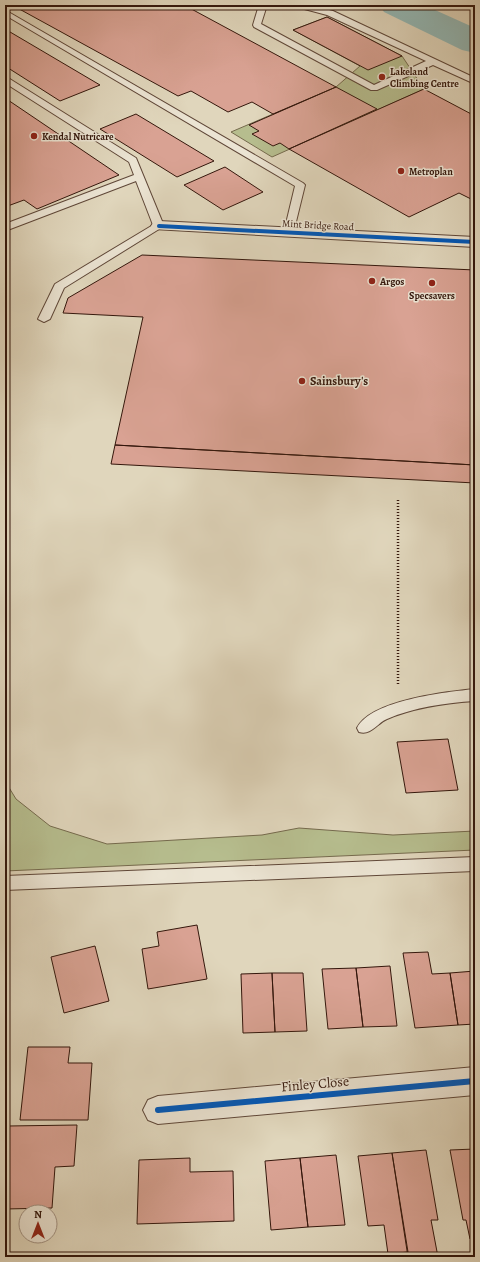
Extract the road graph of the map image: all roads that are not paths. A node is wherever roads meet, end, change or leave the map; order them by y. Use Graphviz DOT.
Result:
graph roads {
  1 [pos="263,5"];
  2 [pos="300,5"];
  3 [pos="5,12"];
  4 [pos="432,62"];
  5 [pos="5,79"];
  6 [pos="475,81"];
  7 [pos="140,176"];
  8 [pos="159,226"];
  9 [pos="5,228"];
  10 [pos="289,232"];
  11 [pos="475,242"];
  12 [pos="44,319"];
  13 [pos="475,695"];
  14 [pos="364,728"];
  15 [pos="475,864"];
  16 [pos="5,883"];
  17 [pos="475,1081"];
  18 [pos="158,1110"];
  1 -- 4 [label="lane"];
  2 -- 4 [label="lane"];
  3 -- 10 [label="lane"];
  4 -- 6 [label="lane"];
  5 -- 7 [label="lane"];
  7 -- 8 [label="lane"];
  7 -- 9 [label="lane"];
  8 -- 10 [label="street, Mint Bridge Road"];
  8 -- 12 [label="lane"];
  10 -- 11 [label="street, Mint Bridge Road"];
  13 -- 14 [label="lane"];
  15 -- 16 [label="lane"];
  17 -- 18 [label="street, Finley Close"];
}
